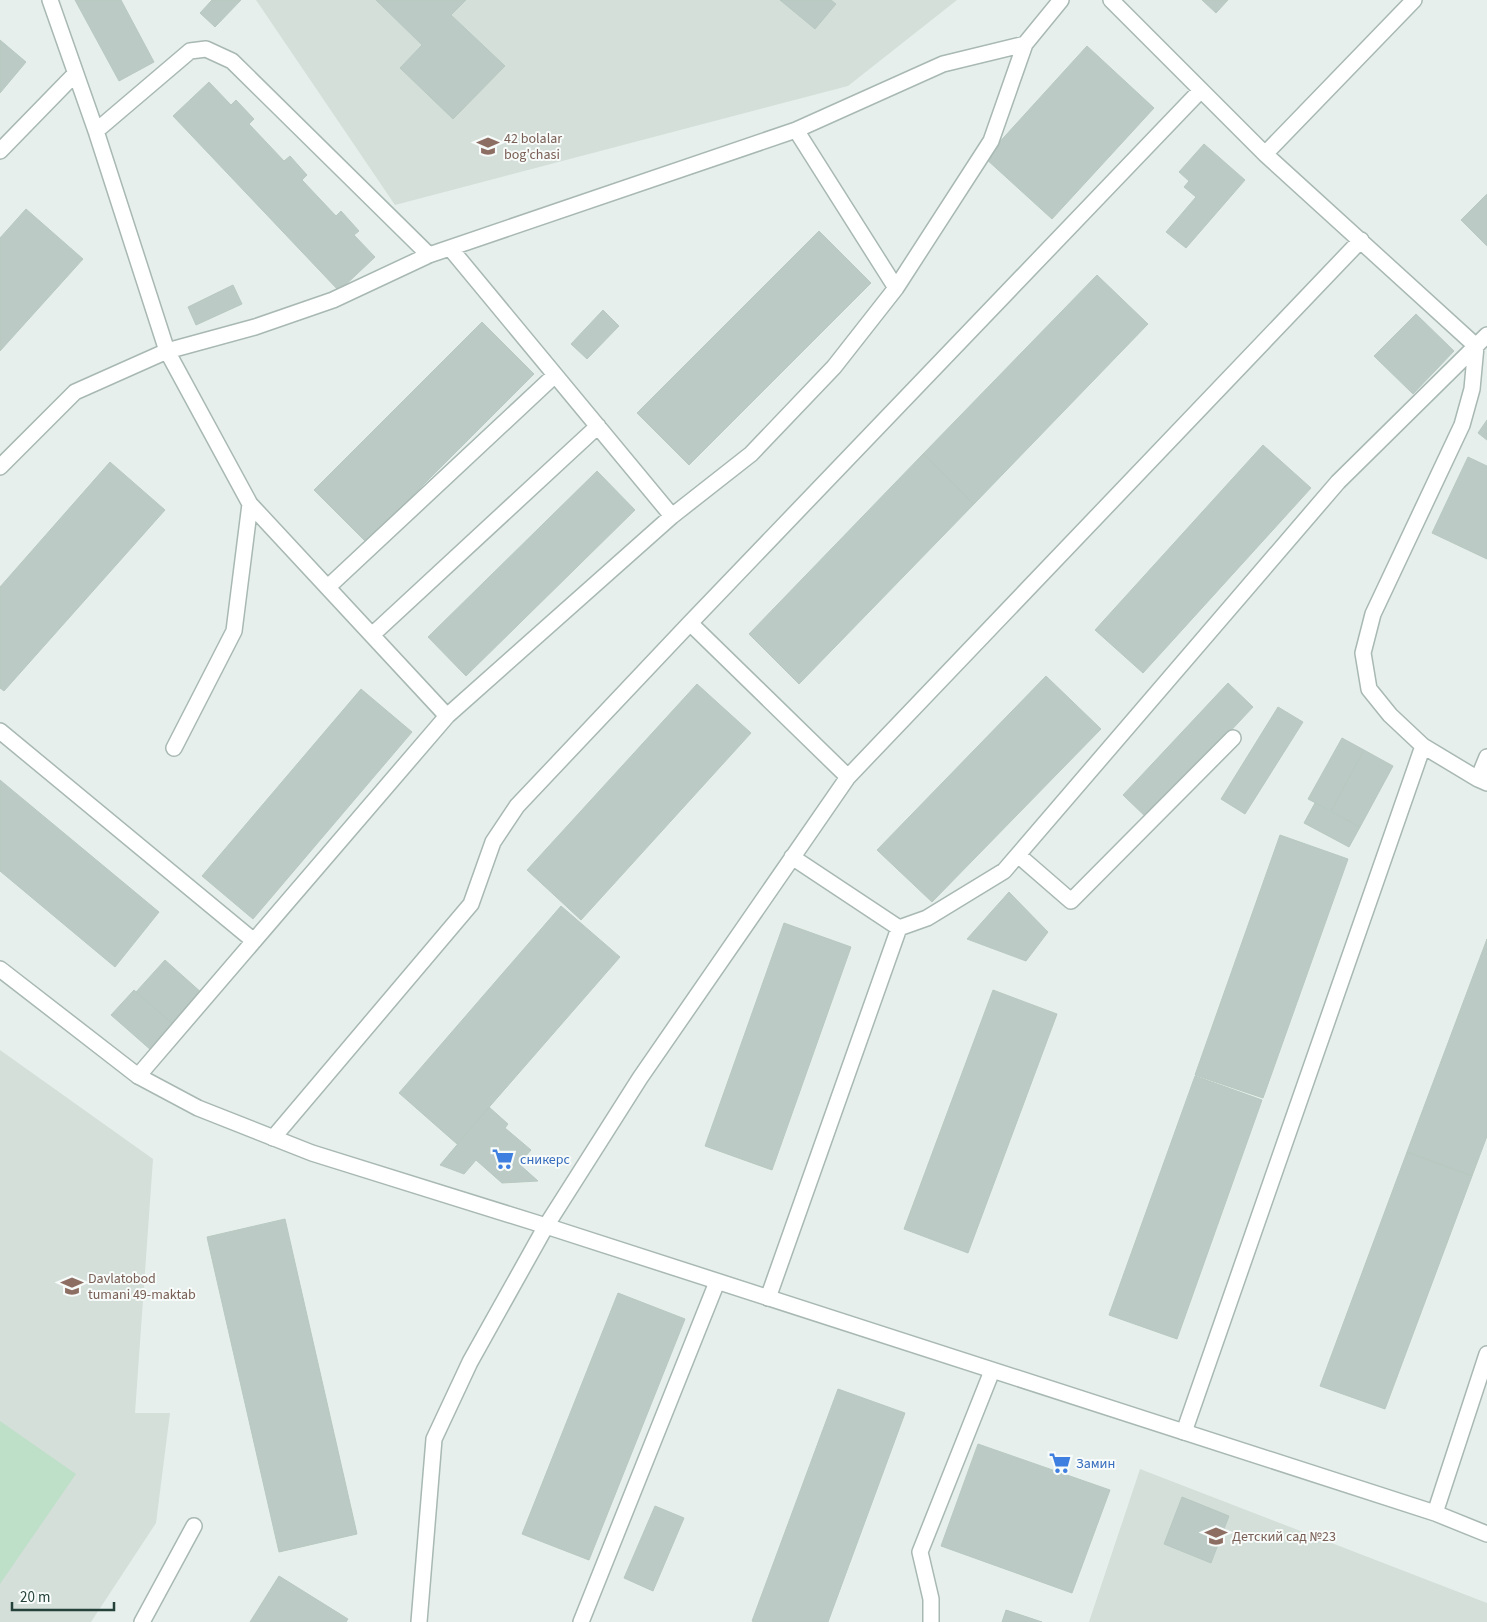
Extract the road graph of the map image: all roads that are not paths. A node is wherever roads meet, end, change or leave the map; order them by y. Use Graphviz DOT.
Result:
graph roads {
  1 [pos="50,0"];
  2 [pos="1061,0"];
  3 [pos="1111,0"];
  4 [pos="1414,0"];
  5 [pos="1025,44"];
  6 [pos="75,74"];
  7 [pos="1201,90"];
  8 [pos="796,130"];
  9 [pos="96,131"];
  10 [pos="0,151"];
  11 [pos="1265,154"];
  12 [pos="1361,240"];
  13 [pos="450,248"];
  14 [pos="429,255"];
  15 [pos="896,288"];
  16 [pos="1487,335"];
  17 [pos="1476,346"];
  18 [pos="167,351"];
  19 [pos="555,375"];
  20 [pos="598,426"];
  21 [pos="0,467"];
  22 [pos="250,504"];
  23 [pos="672,516"];
  24 [pos="328,587"];
  25 [pos="690,623"];
  26 [pos="372,635"];
  27 [pos="447,716"];
  28 [pos="0,731"];
  29 [pos="1233,738"];
  30 [pos="1423,746"];
  31 [pos="174,748"];
  32 [pos="1487,758"];
  33 [pos="848,777"];
  34 [pos="1483,781"];
  35 [pos="1018,855"];
  36 [pos="792,857"];
  37 [pos="899,928"];
  38 [pos="254,941"];
  39 [pos="0,970"];
  40 [pos="138,1076"];
  41 [pos="273,1138"];
  42 [pos="546,1226"];
  43 [pos="717,1282"];
  44 [pos="768,1298"];
  45 [pos="1487,1354"];
  46 [pos="992,1371"];
  47 [pos="1184,1432"];
  48 [pos="1435,1513"];
  49 [pos="194,1526"];
  50 [pos="1487,1534"];
  51 [pos="142,1622"];
  52 [pos="419,1622"];
  53 [pos="581,1622"];
  54 [pos="931,1622"];
  1 -- 6 [label="street"];
  2 -- 5 [label="street"];
  3 -- 7 [label="street"];
  4 -- 11 [label="street"];
  5 -- 8 [label="street"];
  5 -- 15 [label="street"];
  6 -- 9 [label="street"];
  6 -- 10 [label="street"];
  7 -- 11 [label="street"];
  7 -- 25 [label="street"];
  8 -- 13 [label="street"];
  8 -- 15 [label="street"];
  9 -- 14 [label="street"];
  9 -- 18 [label="street"];
  11 -- 12 [label="street"];
  12 -- 17 [label="street"];
  12 -- 33 [label="street"];
  13 -- 14 [label="street"];
  13 -- 19 [label="street"];
  14 -- 18 [label="street"];
  15 -- 23 [label="street"];
  16 -- 17 [label="street"];
  17 -- 30 [label="street"];
  17 -- 35 [label="street"];
  18 -- 21 [label="street"];
  18 -- 22 [label="street"];
  19 -- 20 [label="street"];
  19 -- 24 [label="street"];
  20 -- 23 [label="street"];
  20 -- 26 [label="street"];
  22 -- 24 [label="street"];
  22 -- 31 [label="street"];
  23 -- 27 [label="street"];
  24 -- 26 [label="street"];
  25 -- 33 [label="street"];
  25 -- 41 [label="street"];
  26 -- 27 [label="street"];
  27 -- 38 [label="street"];
  28 -- 38 [label="street"];
  29 -- 35 [label="street"];
  30 -- 34 [label="street"];
  30 -- 47 [label="street"];
  32 -- 34 [label="street"];
  33 -- 36 [label="street"];
  35 -- 37 [label="street"];
  36 -- 37 [label="street"];
  36 -- 42 [label="street"];
  37 -- 44 [label="street"];
  38 -- 40 [label="street"];
  39 -- 40 [label="street"];
  40 -- 41 [label="street"];
  41 -- 42 [label="street"];
  42 -- 43 [label="street"];
  42 -- 52 [label="street"];
  43 -- 44 [label="street"];
  43 -- 53 [label="street"];
  44 -- 46 [label="street"];
  45 -- 48 [label="street"];
  46 -- 47 [label="street"];
  46 -- 54 [label="street"];
  47 -- 48 [label="street"];
  48 -- 50 [label="street"];
  49 -- 51 [label="street"];
}
